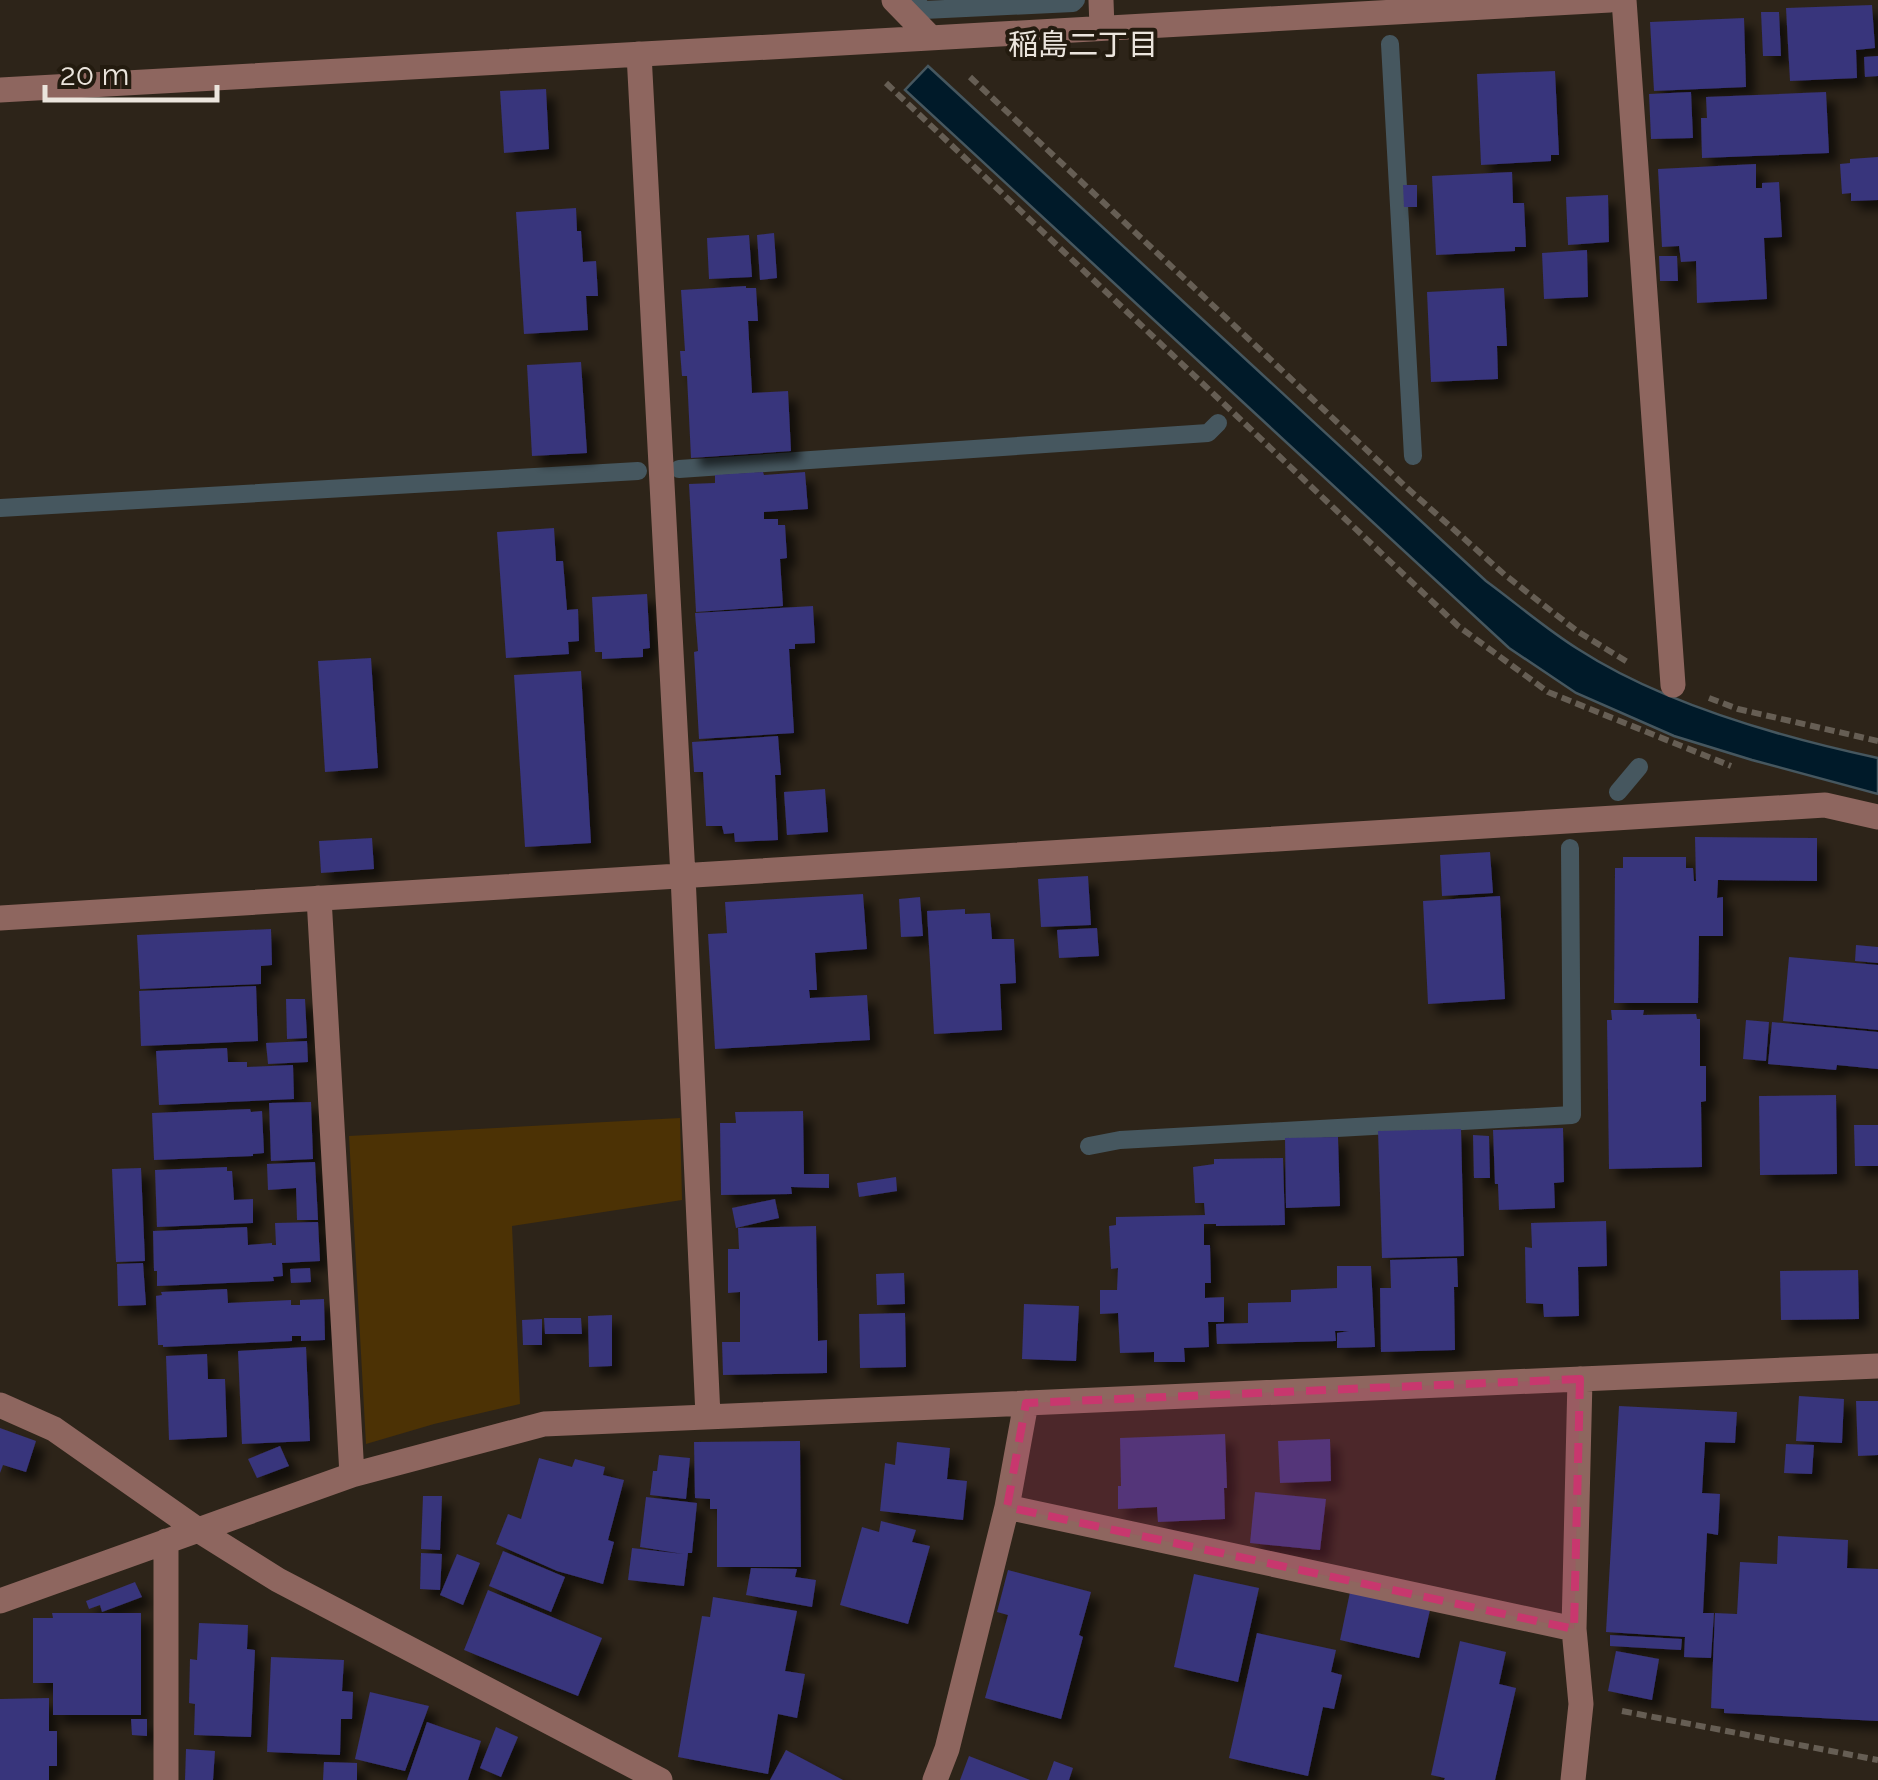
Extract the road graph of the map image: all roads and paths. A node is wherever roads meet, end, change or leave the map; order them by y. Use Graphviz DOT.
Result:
graph roads {
  1 [pos="894,0"];
  2 [pos="1101,0"];
  3 [pos="1610,0"];
  4 [pos="1624,0"];
  5 [pos="1102,28"];
  6 [pos="930,38"];
  7 [pos="843,42"];
  8 [pos="639,54"];
  9 [pos="0,90"];
  10 [pos="1672,685"];
  11 [pos="1878,741"];
  12 [pos="1732,767"];
  13 [pos="1878,817"];
  14 [pos="683,876"];
  15 [pos="320,898"];
  16 [pos="0,918"];
  17 [pos="1878,1366"];
  18 [pos="1580,1379"];
  19 [pos="1026,1403"];
  20 [pos="0,1405"];
  21 [pos="708,1416"];
  22 [pos="352,1475"];
  23 [pos="1007,1507"];
  24 [pos="198,1530"];
  25 [pos="166,1541"];
  26 [pos="0,1601"];
  27 [pos="1574,1629"];
  28 [pos="1581,1704"];
  29 [pos="1878,1760"];
  30 [pos="166,1780"];
  31 [pos="660,1780"];
  32 [pos="935,1780"];
  33 [pos="1573,1780"];
  1 -- 6 [label="street"];
  2 -- 5 [label="street"];
  3 -- 5 [label="street"];
  4 -- 10 [label="street"];
  5 -- 6 [label="street"];
  6 -- 7 [label="street"];
  6 -- 10 [label="path"];
  7 -- 8 [label="street"];
  7 -- 12 [label="path"];
  8 -- 9 [label="street"];
  8 -- 14 [label="street"];
  10 -- 11 [label="path"];
  13 -- 14 [label="street"];
  14 -- 15 [label="street"];
  14 -- 21 [label="street"];
  15 -- 16 [label="street"];
  15 -- 22 [label="street"];
  17 -- 18 [label="street"];
  18 -- 19 [label="street"];
  18 -- 27 [label="street"];
  19 -- 21 [label="street"];
  19 -- 23 [label="street"];
  20 -- 24 [label="street"];
  21 -- 22 [label="street"];
  22 -- 24 [label="street"];
  23 -- 27 [label="street"];
  23 -- 32 [label="street"];
  24 -- 25 [label="street"];
  24 -- 31 [label="street"];
  25 -- 26 [label="street"];
  25 -- 30 [label="street"];
  27 -- 28 [label="street"];
  28 -- 29 [label="path"];
  28 -- 33 [label="street"];
}
